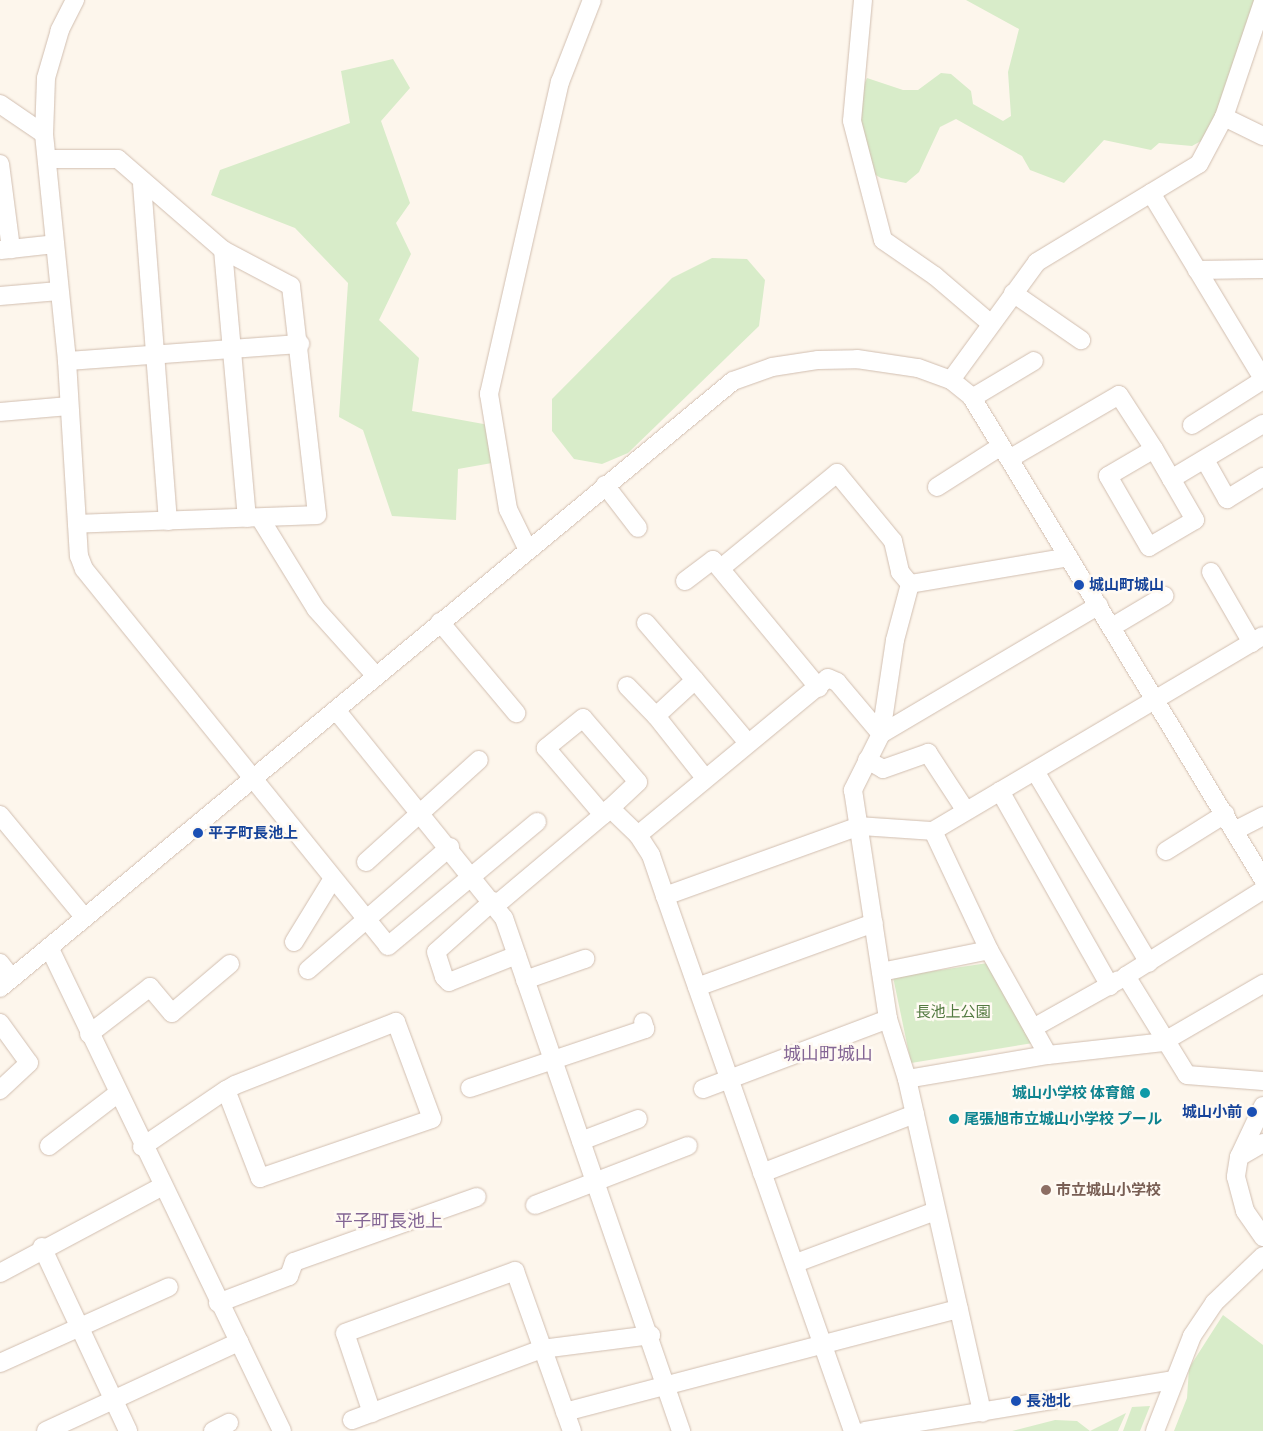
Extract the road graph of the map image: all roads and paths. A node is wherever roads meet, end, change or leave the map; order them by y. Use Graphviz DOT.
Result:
graph roads {
  1 [pos="75,0"];
  2 [pos="592,0"];
  3 [pos="863,0"];
  4 [pos="1263,2"];
  5 [pos="0,104"];
  6 [pos="1224,117"];
  7 [pos="44,134"];
  8 [pos="1263,136"];
  9 [pos="47,159"];
  10 [pos="0,164"];
  11 [pos="142,184"];
  12 [pos="1151,193"];
  13 [pos="55,244"];
  14 [pos="6,249"];
  15 [pos="223,250"];
  16 [pos="1263,269"];
  17 [pos="1196,270"];
  18 [pos="59,291"];
  19 [pos="1013,293"];
  20 [pos="0,296"];
  21 [pos="990,323"];
  22 [pos="1080,340"];
  23 [pos="300,344"];
  24 [pos="233,348"];
  25 [pos="152,355"];
  26 [pos="66,361"];
  27 [pos="1034,362"];
  28 [pos="951,380"];
  29 [pos="1263,380"];
  30 [pos="972,398"];
  31 [pos="69,406"];
  32 [pos="0,412"];
  33 [pos="1263,424"];
  34 [pos="1192,426"];
  35 [pos="1154,449"];
  36 [pos="1005,452"];
  37 [pos="1205,460"];
  38 [pos="1263,477"];
  39 [pos="1171,479"];
  40 [pos="605,485"];
  41 [pos="938,487"];
  42 [pos="254,518"];
  43 [pos="168,521"];
  44 [pos="77,524"];
  45 [pos="638,528"];
  46 [pos="528,548"];
  47 [pos="1069,557"];
  48 [pos="721,568"];
  49 [pos="1211,572"];
  50 [pos="685,581"];
  51 [pos="910,584"];
  52 [pos="1164,596"];
  53 [pos="1099,605"];
  54 [pos="440,622"];
  55 [pos="646,623"];
  56 [pos="1112,627"];
  57 [pos="1258,640"];
  58 [pos="376,676"];
  59 [pos="695,680"];
  60 [pos="627,686"];
  61 [pos="819,688"];
  62 [pos="1154,699"];
  63 [pos="336,710"];
  64 [pos="516,713"];
  65 [pos="656,716"];
  66 [pos="881,734"];
  67 [pos="748,743"];
  68 [pos="479,760"];
  69 [pos="867,760"];
  70 [pos="1035,770"];
  71 [pos="705,778"];
  72 [pos="250,779"];
  73 [pos="1000,791"];
  74 [pos="966,810"];
  75 [pos="421,811"];
  76 [pos="606,812"];
  77 [pos="1224,814"];
  78 [pos="0,815"];
  79 [pos="1263,816"];
  80 [pos="537,822"];
  81 [pos="859,826"];
  82 [pos="933,830"];
  83 [pos="1234,831"];
  84 [pos="638,836"];
  85 [pos="450,847"];
  86 [pos="1166,850"];
  87 [pos="366,862"];
  88 [pos="471,874"];
  89 [pos="1263,879"];
  90 [pos="332,880"];
  91 [pos="1263,890"];
  92 [pos="665,896"];
  93 [pos="494,903"];
  94 [pos="84,917"];
  95 [pos="365,919"];
  96 [pos="874,922"];
  97 [pos="294,942"];
  98 [pos="49,947"];
  99 [pos="989,950"];
  100 [pos="517,956"];
  101 [pos="585,958"];
  102 [pos="0,963"];
  103 [pos="1149,963"];
  104 [pos="230,964"];
  105 [pos="308,970"];
  106 [pos="881,972"];
  107 [pos="1126,976"];
  108 [pos="525,980"];
  109 [pos="6,982"];
  110 [pos="1263,984"];
  111 [pos="1110,986"];
  112 [pos="697,987"];
  113 [pos="888,1019"];
  114 [pos="643,1022"];
  115 [pos="0,1023"];
  116 [pos="1033,1028"];
  117 [pos="89,1034"];
  118 [pos="1163,1042"];
  119 [pos="1048,1055"];
  120 [pos="552,1060"];
  121 [pos="907,1079"];
  122 [pos="729,1080"];
  123 [pos="1263,1081"];
  124 [pos="470,1088"];
  125 [pos="703,1089"];
  126 [pos="0,1090"];
  127 [pos="226,1090"];
  128 [pos="117,1094"];
  129 [pos="1263,1106"];
  130 [pos="914,1114"];
  131 [pos="638,1119"];
  132 [pos="581,1141"];
  133 [pos="1263,1143"];
  134 [pos="49,1146"];
  135 [pos="688,1146"];
  136 [pos="142,1147"];
  137 [pos="1239,1157"];
  138 [pos="762,1173"];
  139 [pos="596,1182"];
  140 [pos="160,1187"];
  141 [pos="477,1197"];
  142 [pos="535,1205"];
  143 [pos="936,1211"];
  144 [pos="1263,1237"];
  145 [pos="42,1247"];
  146 [pos="1263,1256"];
  147 [pos="796,1263"];
  148 [pos="0,1274"];
  149 [pos="169,1287"];
  150 [pos="218,1303"];
  151 [pos="959,1309"];
  152 [pos="81,1327"];
  153 [pos="651,1335"];
  154 [pos="240,1342"];
  155 [pos="824,1343"];
  156 [pos="542,1350"];
  157 [pos="0,1363"];
  158 [pos="1173,1380"];
  159 [pos="667,1385"];
  160 [pos="113,1399"];
  161 [pos="372,1413"];
  162 [pos="982,1413"];
  163 [pos="352,1420"];
  164 [pos="230,1423"];
  165 [pos="568,1425"];
  166 [pos="46,1431"];
  167 [pos="128,1431"];
  168 [pos="213,1431"];
  169 [pos="282,1431"];
  170 [pos="681,1431"];
  171 [pos="853,1431"];
  172 [pos="865,1431"];
  173 [pos="1155,1431"];
  1 -- 7 [label="street"];
  2 -- 46 [label="street"];
  3 -- 21 [label="street"];
  4 -- 6 [label="street"];
  5 -- 7 [label="street"];
  6 -- 8 [label="street"];
  6 -- 12 [label="street"];
  7 -- 9 [label="street"];
  9 -- 11 [label="street"];
  9 -- 13 [label="street"];
  10 -- 14 [label="street"];
  11 -- 15 [label="street"];
  11 -- 25 [label="street"];
  12 -- 17 [label="street"];
  12 -- 19 [label="street"];
  13 -- 14 [label="street"];
  13 -- 18 [label="street"];
  15 -- 23 [label="street"];
  15 -- 24 [label="street"];
  16 -- 17 [label="street"];
  17 -- 29 [label="street"];
  18 -- 20 [label="street"];
  18 -- 26 [label="street"];
  19 -- 21 [label="street"];
  19 -- 22 [label="street"];
  21 -- 28 [label="street"];
  23 -- 24 [label="street"];
  23 -- 42 [label="street"];
  24 -- 25 [label="street"];
  24 -- 42 [label="street"];
  25 -- 26 [label="street"];
  25 -- 43 [label="street"];
  26 -- 31 [label="street"];
  27 -- 30 [label="street"];
  28 -- 30 [label="street"];
  28 -- 40 [label="street"];
  29 -- 34 [label="street"];
  30 -- 36 [label="street"];
  31 -- 32 [label="street"];
  31 -- 44 [label="street"];
  33 -- 37 [label="street"];
  35 -- 36 [label="street"];
  35 -- 39 [label="street"];
  35 -- 39 [label="street"];
  36 -- 41 [label="street"];
  36 -- 47 [label="street"];
  37 -- 38 [label="street"];
  37 -- 39 [label="street"];
  40 -- 45 [label="street"];
  40 -- 46 [label="street"];
  42 -- 43 [label="street"];
  42 -- 58 [label="street"];
  43 -- 44 [label="street"];
  44 -- 72 [label="street"];
  46 -- 54 [label="street"];
  47 -- 51 [label="street"];
  47 -- 53 [label="street"];
  48 -- 50 [label="street"];
  48 -- 51 [label="street"];
  48 -- 61 [label="street"];
  49 -- 57 [label="street"];
  51 -- 66 [label="street"];
  52 -- 56 [label="street"];
  53 -- 56 [label="street"];
  53 -- 66 [label="street"];
  54 -- 58 [label="street"];
  54 -- 64 [label="street"];
  55 -- 59 [label="street"];
  56 -- 62 [label="street"];
  57 -- 62 [label="street"];
  58 -- 63 [label="street"];
  59 -- 65 [label="street"];
  59 -- 67 [label="street"];
  60 -- 65 [label="street"];
  61 -- 66 [label="street"];
  61 -- 67 [label="street"];
  62 -- 70 [label="street"];
  62 -- 77 [label="street"];
  63 -- 72 [label="street"];
  63 -- 75 [label="street"];
  65 -- 71 [label="street"];
  66 -- 69 [label="street"];
  67 -- 71 [label="street"];
  68 -- 75 [label="street"];
  69 -- 74 [label="street"];
  69 -- 81 [label="street"];
  70 -- 73 [label="street"];
  70 -- 103 [label="street"];
  71 -- 84 [label="street"];
  72 -- 90 [label="street"];
  72 -- 94 [label="street"];
  73 -- 74 [label="street"];
  73 -- 111 [label="street"];
  74 -- 82 [label="street"];
  75 -- 85 [label="street"];
  75 -- 87 [label="street"];
  76 -- 76 [label="street"];
  76 -- 84 [label="street"];
  76 -- 93 [label="street"];
  77 -- 83 [label="street"];
  77 -- 86 [label="street"];
  78 -- 94 [label="street"];
  79 -- 83 [label="street"];
  80 -- 88 [label="street"];
  81 -- 82 [label="street"];
  81 -- 92 [label="street"];
  81 -- 96 [label="street"];
  82 -- 99 [label="street"];
  83 -- 89 [label="street"];
  84 -- 92 [label="street"];
  85 -- 88 [label="street"];
  85 -- 95 [label="street"];
  88 -- 93 [label="street"];
  88 -- 95 [label="street"];
  90 -- 95 [label="street"];
  90 -- 97 [label="street"];
  91 -- 103 [label="street"];
  92 -- 112 [label="street"];
  93 -- 100 [label="street"];
  93 -- 100 [label="street"];
  94 -- 98 [label="street"];
  95 -- 105 [label="street"];
  96 -- 106 [label="street"];
  96 -- 112 [label="street"];
  98 -- 109 [label="street"];
  98 -- 117 [label="street"];
  99 -- 106 [label="street"];
  99 -- 116 [label="street"];
  100 -- 108 [label="street"];
  101 -- 108 [label="street"];
  102 -- 109 [label="street"];
  103 -- 107 [label="street"];
  104 -- 117 [label="street"];
  106 -- 113 [label="street"];
  107 -- 111 [label="street"];
  107 -- 118 [label="street"];
  108 -- 120 [label="street"];
  110 -- 118 [label="street"];
  111 -- 116 [label="street"];
  112 -- 122 [label="street"];
  113 -- 121 [label="street"];
  113 -- 122 [label="street"];
  114 -- 120 [label="street"];
  115 -- 126 [label="street"];
  116 -- 119 [label="street"];
  117 -- 128 [label="street"];
  118 -- 119 [label="street"];
  118 -- 123 [label="street"];
  119 -- 121 [label="street"];
  120 -- 124 [label="street"];
  120 -- 132 [label="street"];
  121 -- 130 [label="street"];
  122 -- 125 [label="street"];
  122 -- 138 [label="street"];
  127 -- 127 [label="street"];
  127 -- 136 [label="street"];
  128 -- 134 [label="street"];
  128 -- 136 [label="street"];
  129 -- 137 [label="street"];
  130 -- 138 [label="street"];
  130 -- 143 [label="street"];
  131 -- 132 [label="street"];
  132 -- 139 [label="street"];
  133 -- 137 [label="street"];
  135 -- 139 [label="street"];
  136 -- 140 [label="street"];
  137 -- 144 [label="street"];
  138 -- 147 [label="street"];
  139 -- 142 [label="street"];
  139 -- 153 [label="street"];
  140 -- 145 [label="street"];
  140 -- 150 [label="street"];
  141 -- 150 [label="street"];
  143 -- 147 [label="street"];
  143 -- 151 [label="street"];
  145 -- 148 [label="street"];
  145 -- 152 [label="street"];
  146 -- 158 [label="street"];
  147 -- 155 [label="street"];
  149 -- 152 [label="street"];
  150 -- 154 [label="street"];
  151 -- 155 [label="street"];
  151 -- 162 [label="street"];
  152 -- 157 [label="street"];
  152 -- 160 [label="street"];
  153 -- 156 [label="street"];
  153 -- 159 [label="street"];
  154 -- 160 [label="street"];
  154 -- 169 [label="street"];
  155 -- 159 [label="street"];
  155 -- 171 [label="street"];
  156 -- 161 [label="street"];
  156 -- 161 [label="street"];
  156 -- 165 [label="street"];
  158 -- 162 [label="street"];
  158 -- 173 [label="street"];
  159 -- 165 [label="street"];
  159 -- 170 [label="street"];
  160 -- 166 [label="street"];
  160 -- 167 [label="street"];
  161 -- 163 [label="street"];
  162 -- 172 [label="street"];
  164 -- 168 [label="street"];
}
